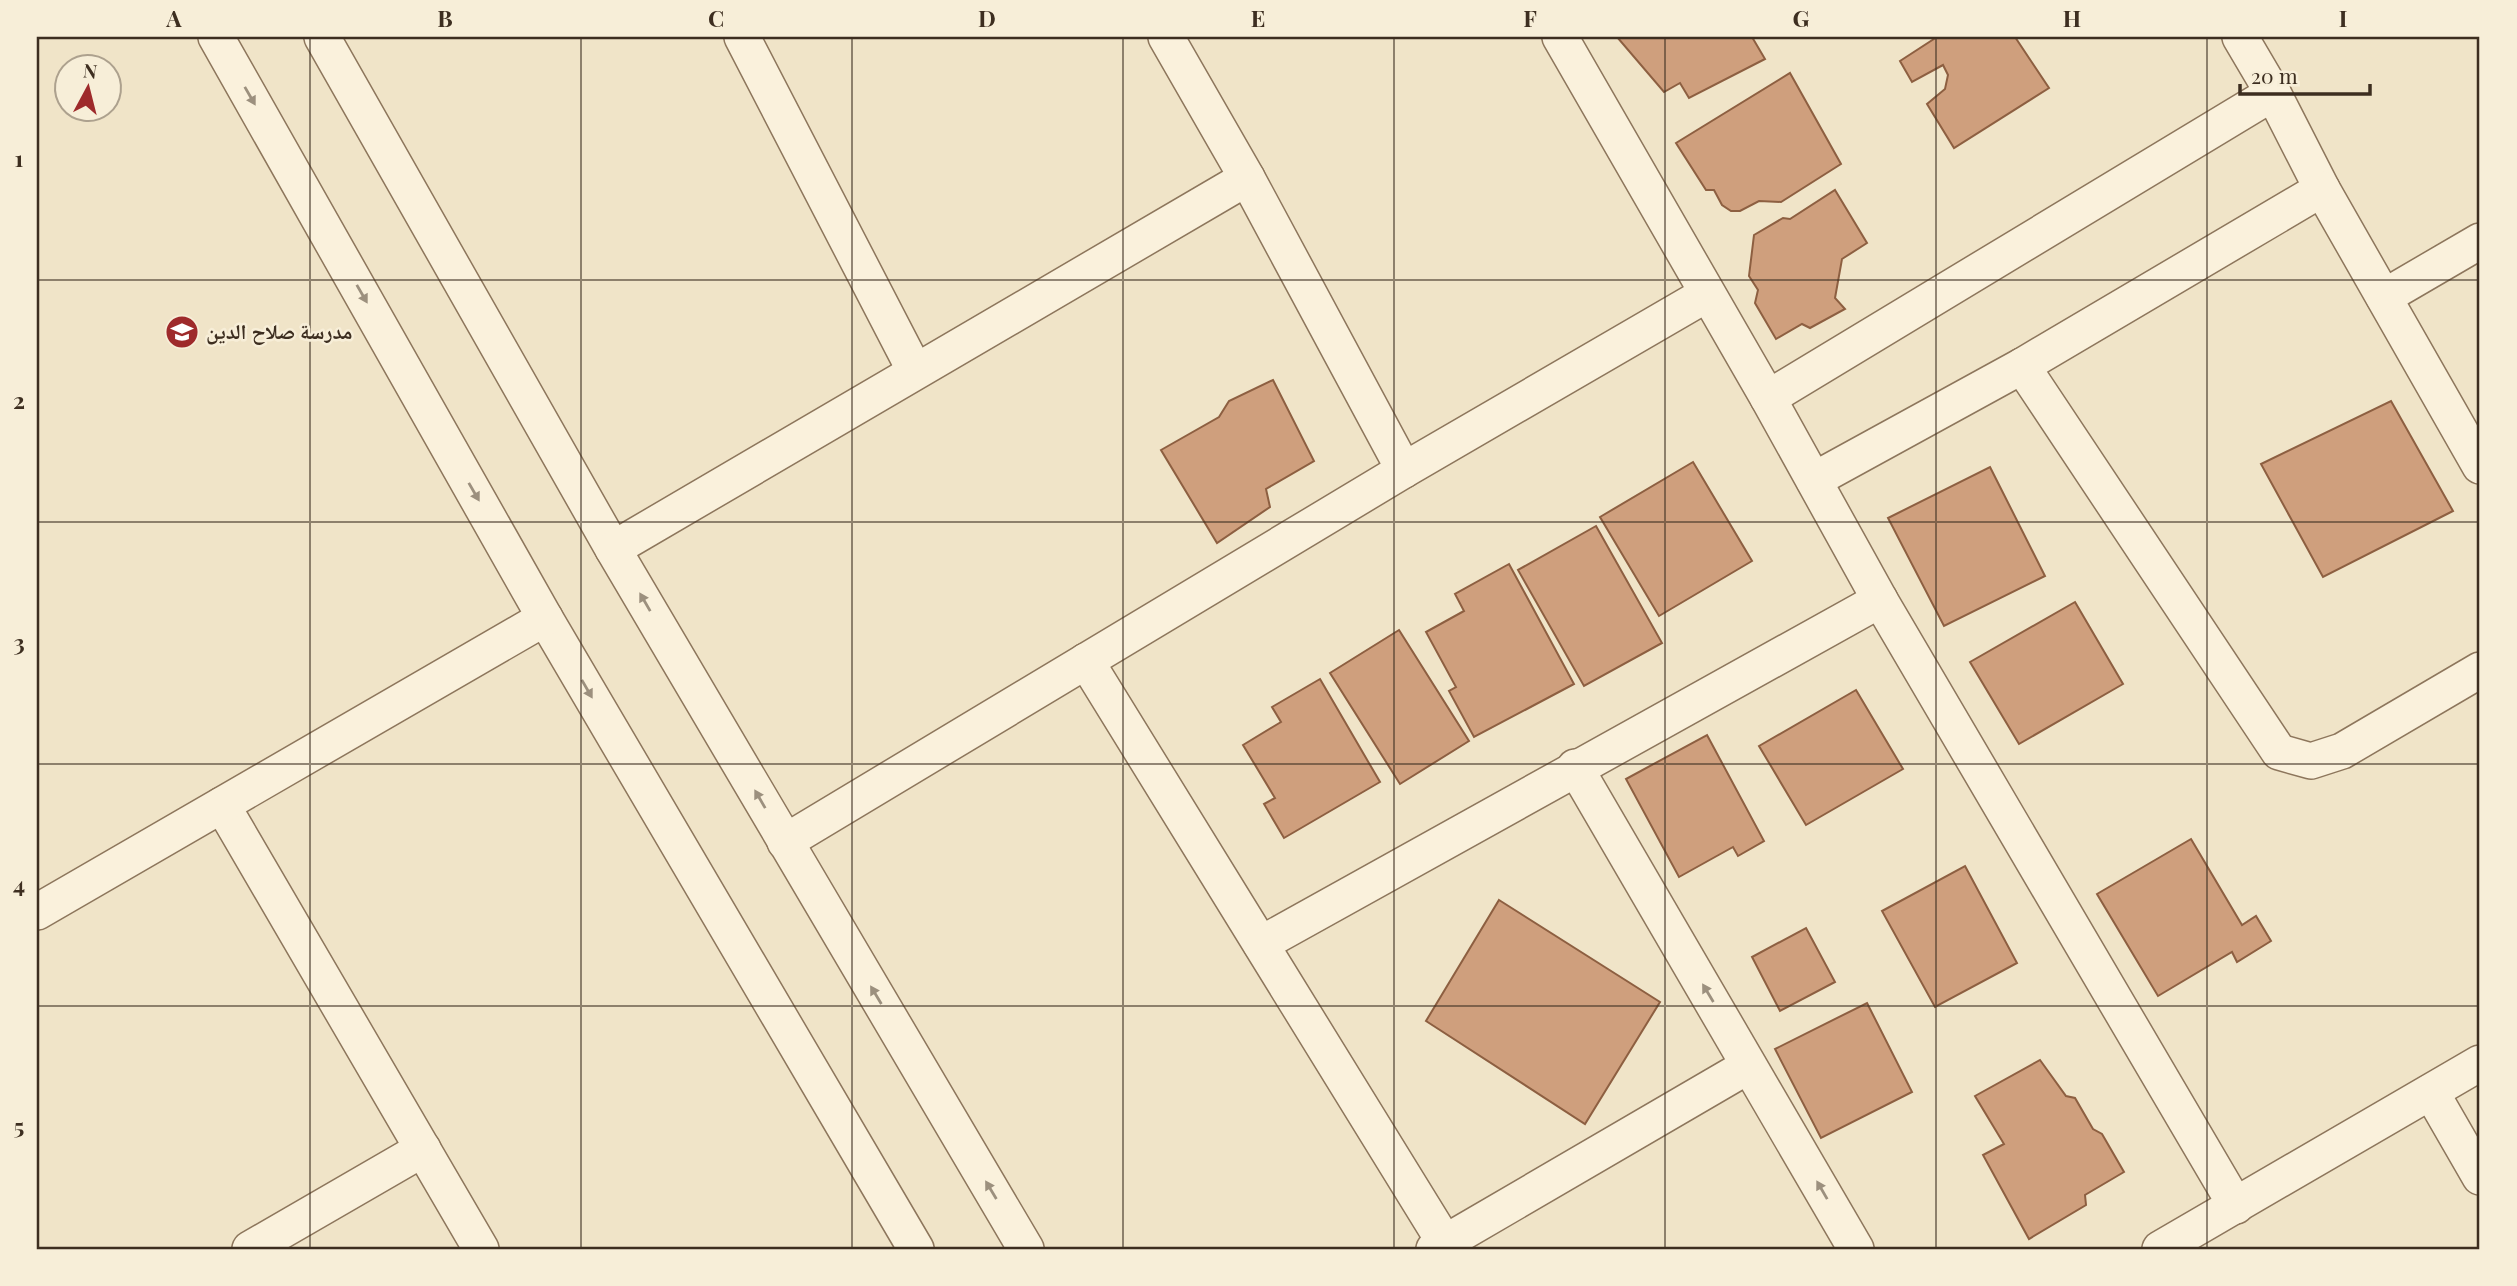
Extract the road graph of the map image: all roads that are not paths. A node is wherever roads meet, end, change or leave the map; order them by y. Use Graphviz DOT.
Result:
graph roads {
  1 [pos="216,37"];
  2 [pos="322,37"];
  3 [pos="741,37"];
  4 [pos="1166,37"];
  5 [pos="1560,37"];
  6 [pos="2240,37"];
  7 [pos="2273,93"];
  8 [pos="1247,178"];
  9 [pos="2322,189"];
  10 [pos="2480,241"];
  11 [pos="1707,294"];
  12 [pos="2384,296"];
  13 [pos="2022,366"];
  14 [pos="915,371"];
  15 [pos="1768,398"];
  16 [pos="2480,466"];
  17 [pos="1404,470"];
  18 [pos="1814,480"];
  19 [pos="613,549"];
  20 [pos="1880,600"];
  21 [pos="545,618"];
  22 [pos="1086,661"];
  23 [pos="2480,670"];
  24 [pos="1575,767"];
  25 [pos="222,806"];
  26 [pos="785,842"];
  27 [pos="37,912"];
  28 [pos="1261,944"];
  29 [pos="2480,1063"];
  30 [pos="1748,1066"];
  31 [pos="2431,1092"];
  32 [pos="423,1149"];
  33 [pos="2480,1177"];
  34 [pos="2236,1206"];
  35 [pos="1439,1246"];
  36 [pos="250,1249"];
  37 [pos="481,1249"];
  38 [pos="916,1249"];
  39 [pos="1026,1249"];
  40 [pos="1856,1249"];
  41 [pos="2160,1249"];
  1 -- 21 [label="street, one-way"];
  2 -- 19 [label="street"];
  3 -- 14 [label="street"];
  4 -- 8 [label="street"];
  5 -- 11 [label="street"];
  6 -- 7 [label="street"];
  7 -- 9 [label="street"];
  7 -- 15 [label="street"];
  8 -- 14 [label="street"];
  8 -- 17 [label="street"];
  9 -- 12 [label="street"];
  9 -- 13 [label="street"];
  10 -- 12 [label="street"];
  11 -- 15 [label="street"];
  11 -- 17 [label="street"];
  12 -- 16 [label="street"];
  13 -- 18 [label="street"];
  13 -- 23 [label="street"];
  14 -- 19 [label="street"];
  15 -- 18 [label="street"];
  17 -- 22 [label="street"];
  18 -- 20 [label="street"];
  26 -- 19 [label="street, one-way"];
  20 -- 24 [label="street"];
  20 -- 34 [label="street"];
  21 -- 25 [label="street"];
  21 -- 38 [label="street, one-way"];
  22 -- 26 [label="street"];
  22 -- 28 [label="street"];
  24 -- 28 [label="street"];
  30 -- 24 [label="street, one-way"];
  25 -- 27 [label="street"];
  25 -- 32 [label="street"];
  39 -- 26 [label="street, one-way"];
  28 -- 35 [label="street"];
  29 -- 31 [label="street"];
  30 -- 35 [label="street"];
  40 -- 30 [label="street, one-way"];
  31 -- 33 [label="street"];
  31 -- 34 [label="street"];
  32 -- 36 [label="street"];
  32 -- 37 [label="street"];
  34 -- 41 [label="street"];
}
